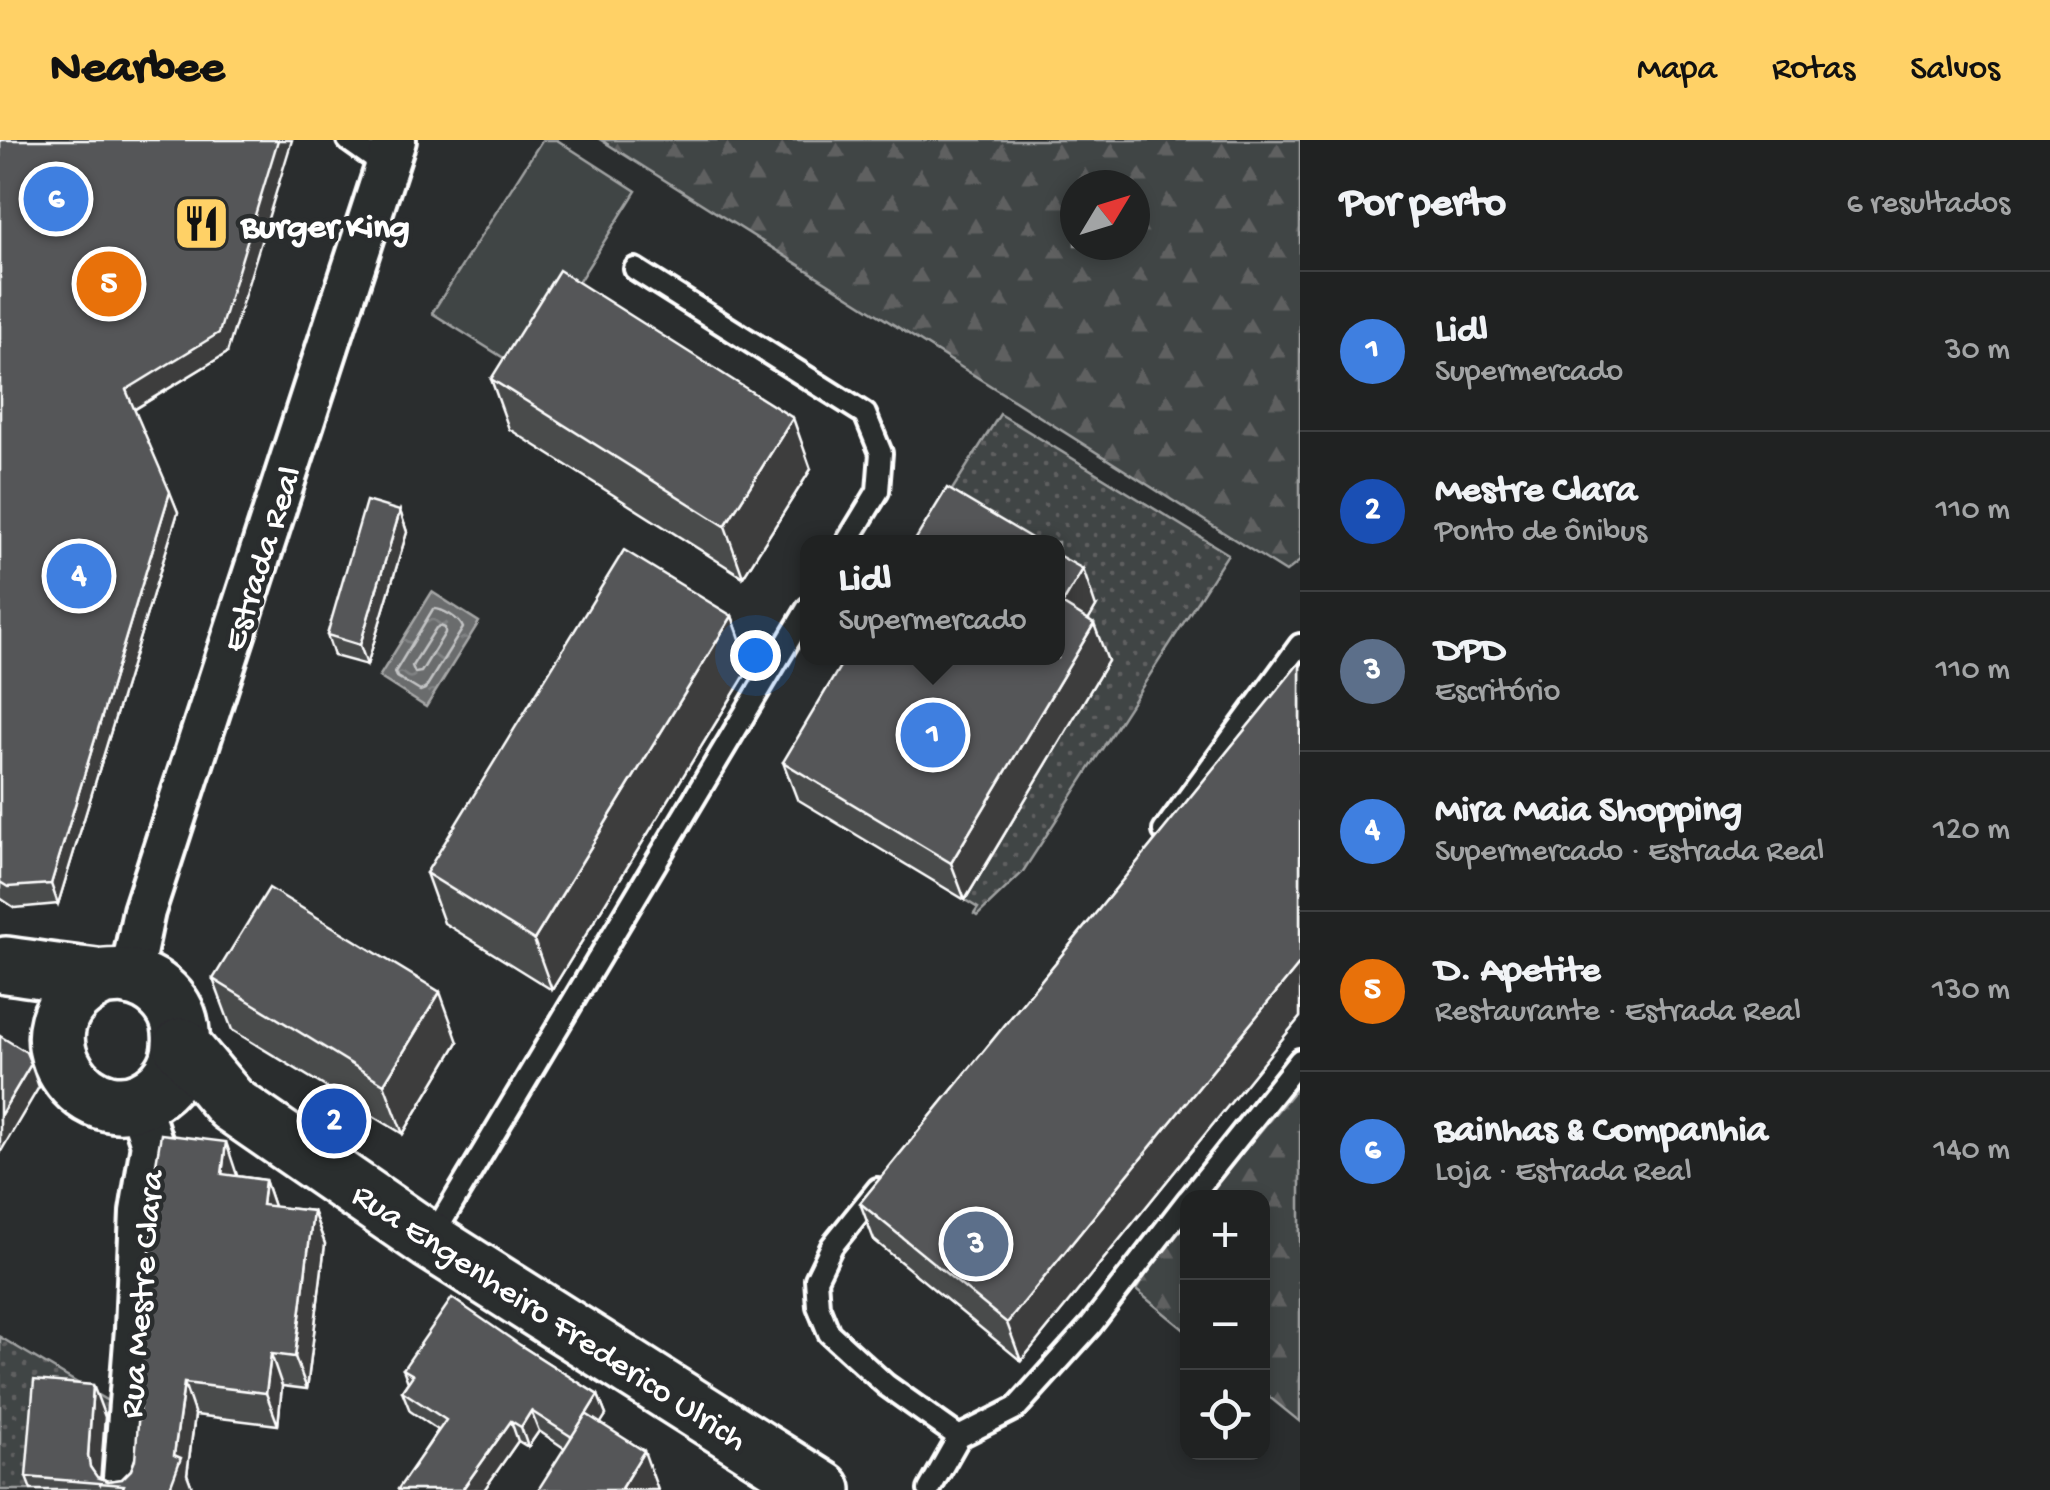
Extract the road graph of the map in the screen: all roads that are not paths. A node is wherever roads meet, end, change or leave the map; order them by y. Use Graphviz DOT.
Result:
graph roads {
  1 [pos="348,140"];
  2 [pos="391,153"];
  3 [pos="635,270"];
  4 [pos="851,535"];
  5 [pos="800,621"];
  6 [pos="1300,645"];
  7 [pos="1153,846"];
  8 [pos="3,964"];
  9 [pos="116,978"];
  10 [pos="57,1023"];
  11 [pos="1300,1060"];
  12 [pos="159,1080"];
  13 [pos="895,1169"];
  14 [pos="1196,1190"];
  15 [pos="1180,1211"];
  16 [pos="430,1241"];
  17 [pos="960,1437"];
  18 [pos="811,1487"];
  19 [pos="122,1490"];
  20 [pos="929,1490"];
  1 -- 2 [label="lane"];
  2 -- 9 [label="street, Estrada Real"];
  3 -- 4 [label="lane"];
  5 -- 16 [label="lane"];
  6 -- 7 [label="lane"];
  8 -- 9 [label="main road, Rua Engenheiro Frederico Ulrich"];
  8 -- 10 [label="main road, Rua Engenheiro Frederico Ulrich"];
  9 -- 10 [label="main road"];
  9 -- 12 [label="main road, Rua Engenheiro Frederico Ulrich"];
  10 -- 12 [label="main road"];
  11 -- 14 [label="lane"];
  12 -- 16 [label="main road, Rua Engenheiro Frederico Ulrich"];
  12 -- 19 [label="street, Rua Mestre Clara"];
  13 -- 17 [label="lane"];
  15 -- 17 [label="lane"];
  16 -- 18 [label="main road, Rua Engenheiro Frederico Ulrich"];
  17 -- 20 [label="lane"];
}
